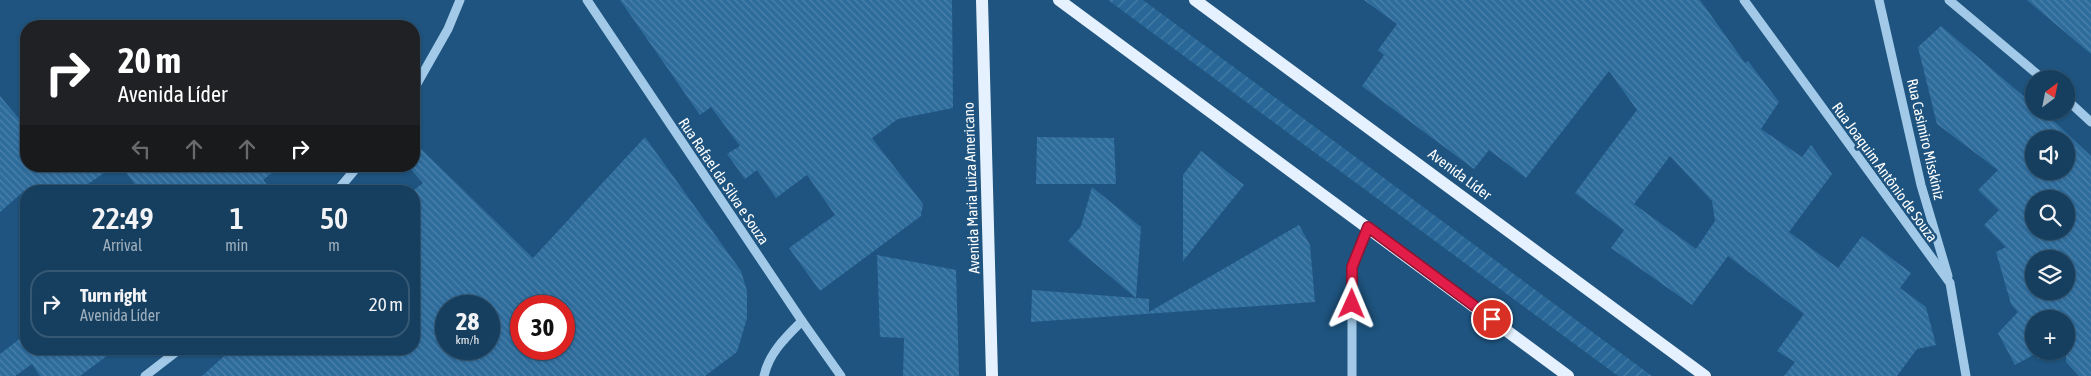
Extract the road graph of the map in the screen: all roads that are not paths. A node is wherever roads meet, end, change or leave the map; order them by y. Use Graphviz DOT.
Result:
graph roads {
  1 [pos="460,0"];
  2 [pos="587,0"];
  3 [pos="982,0"];
  4 [pos="1059,0"];
  5 [pos="1195,0"];
  6 [pos="1744,0"];
  7 [pos="1879,0"];
  8 [pos="1949,0"];
  9 [pos="2033,70"];
  10 [pos="420,78"];
  11 [pos="2075,107"];
  12 [pos="2091,122"];
  13 [pos="353,172"];
  14 [pos="341,185"];
  15 [pos="1368,227"];
  16 [pos="1950,283"];
  17 [pos="802,322"];
  18 [pos="172,355"];
  19 [pos="145,376"];
  20 [pos="764,376"];
  21 [pos="841,376"];
  22 [pos="992,376"];
  23 [pos="1352,376"];
  24 [pos="1568,376"];
  25 [pos="1705,376"];
  26 [pos="1966,376"];
  1 -- 10 [label="street"];
  2 -- 17 [label="street, Rua Rafael da Silva e Souza"];
  3 -- 22 [label="main road, Avenida Maria Luiza Americano"];
  4 -- 15 [label="main road"];
  5 -- 25 [label="main road, Avenida Líder"];
  6 -- 16 [label="street, Rua Joaquim Antônio de Souza"];
  7 -- 16 [label="street, Rua Casimiro Misskiniz"];
  8 -- 9 [label="street"];
  11 -- 12 [label="street"];
  13 -- 14 [label="street"];
  15 -- 23 [label="street"];
  15 -- 24 [label="main road"];
  16 -- 26 [label="street, Rua Joaquim Antônio de Souza"];
  17 -- 20 [label="street"];
  17 -- 21 [label="street, Rua Rafael da Silva e Souza"];
  18 -- 19 [label="street"];
}
